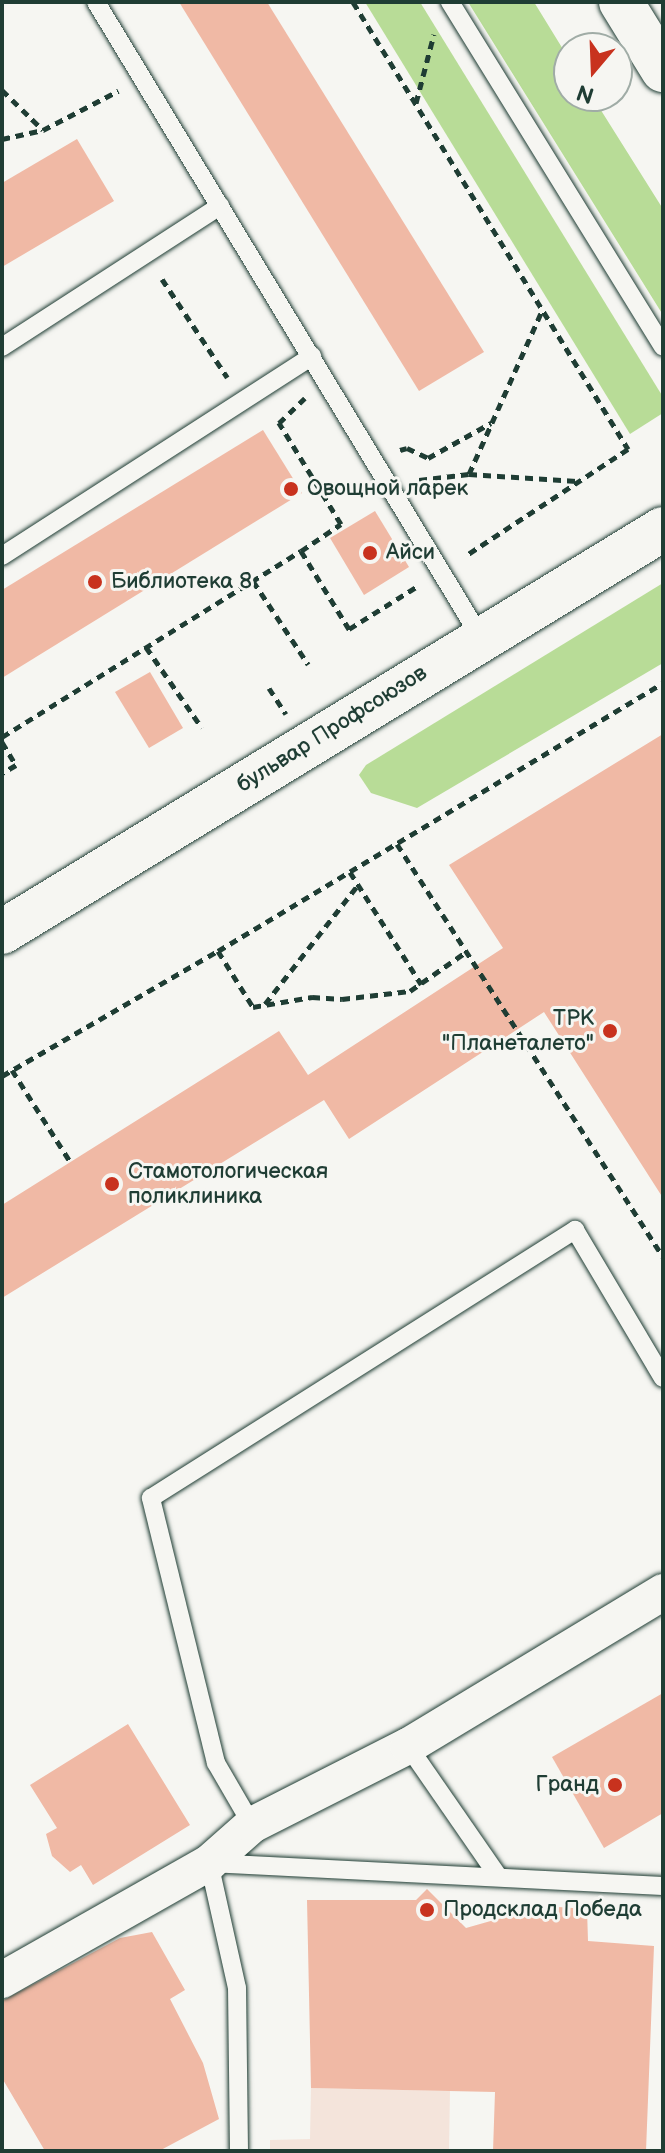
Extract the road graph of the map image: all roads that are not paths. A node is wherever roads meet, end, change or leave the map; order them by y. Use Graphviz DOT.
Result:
graph roads {
  1 [pos="96,2"];
  2 [pos="450,2"];
  3 [pos="621,2"];
  4 [pos="663,70"];
  5 [pos="220,206"];
  6 [pos="2,347"];
  7 [pos="663,347"];
  8 [pos="312,356"];
  9 [pos="663,529"];
  10 [pos="2,556"];
  11 [pos="481,638"];
  12 [pos="2,932"];
  13 [pos="663,1378"];
  14 [pos="663,1592"];
  15 [pos="408,1746"];
  16 [pos="252,1825"];
  17 [pos="209,1863"];
  18 [pos="498,1876"];
  19 [pos="663,1886"];
  20 [pos="2,1980"];
  21 [pos="239,2151"];
  1 -- 5 [label="lane"];
  2 -- 7 [label="lane"];
  3 -- 4 [label="street"];
  5 -- 6 [label="lane"];
  5 -- 8 [label="lane"];
  8 -- 10 [label="lane"];
  8 -- 11 [label="lane"];
  9 -- 11 [label="street, бульвар Профсоюзов"];
  11 -- 12 [label="street, бульвар Профсоюзов"];
  13 -- 16 [label="lane"];
  14 -- 15 [label="street"];
  15 -- 16 [label="street"];
  15 -- 18 [label="lane"];
  16 -- 17 [label="street"];
  17 -- 18 [label="lane"];
  17 -- 20 [label="street"];
  17 -- 21 [label="lane"];
  18 -- 19 [label="lane"];
}
